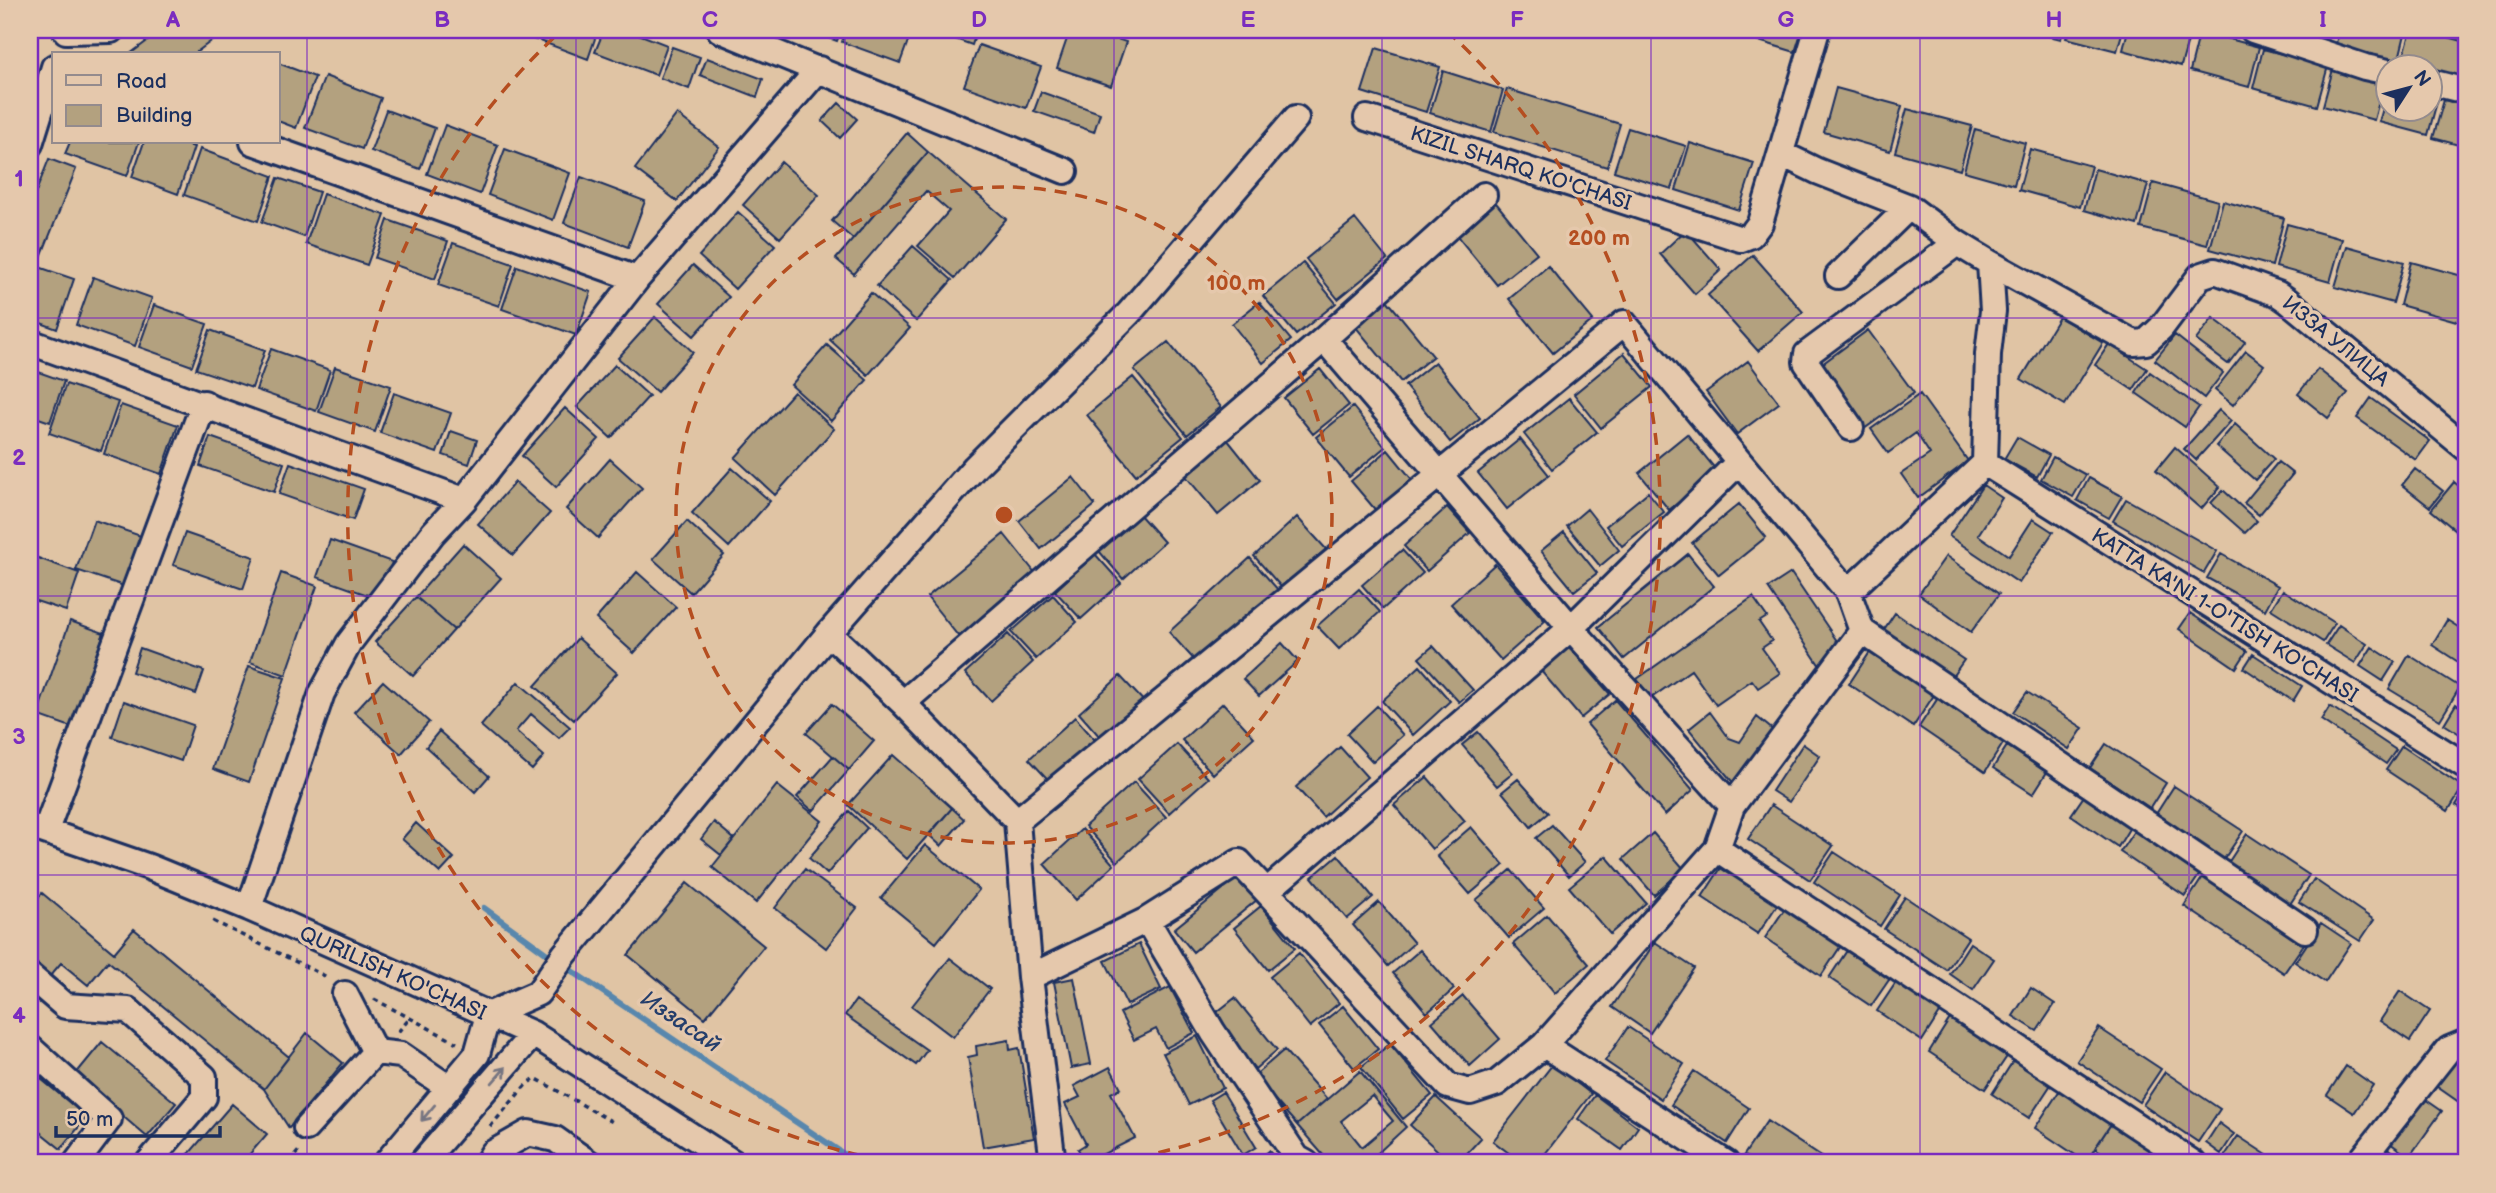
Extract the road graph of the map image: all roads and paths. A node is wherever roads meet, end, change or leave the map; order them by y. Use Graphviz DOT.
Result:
graph roads {
  1 [pos="111,30"];
  2 [pos="720,30"];
  3 [pos="1817,30"];
  4 [pos="2253,30"];
  5 [pos="63,52"];
  6 [pos="819,69"];
  7 [pos="2374,69"];
  8 [pos="52,76"];
  9 [pos="2444,86"];
  10 [pos="2466,91"];
  11 [pos="1296,118"];
  12 [pos="1367,118"];
  13 [pos="30,144"];
  14 [pos="259,144"];
  15 [pos="1782,154"];
  16 [pos="1065,172"];
  17 [pos="1484,195"];
  18 [pos="1909,207"];
  19 [pos="1957,243"];
  20 [pos="1990,263"];
  21 [pos="1838,276"];
  22 [pos="637,279"];
  23 [pos="1324,339"];
  24 [pos="30,342"];
  25 [pos="204,403"];
  26 [pos="1851,428"];
  27 [pos="2466,448"];
  28 [pos="1739,462"];
  29 [pos="1985,463"];
  30 [pos="1440,474"];
  31 [pos="464,500"];
  32 [pos="1849,592"];
  33 [pos="1571,628"];
  34 [pos="1862,631"];
  35 [pos="828,633"];
  36 [pos="903,702"];
  37 [pos="2466,766"];
  38 [pos="1732,807"];
  39 [pos="1017,821"];
  40 [pos="38,828"];
  41 [pos="1717,849"];
  42 [pos="1267,891"];
  43 [pos="249,908"];
  44 [pos="212,920"];
  45 [pos="1147,920"];
  46 [pos="2305,930"];
  47 [pos="30,976"];
  48 [pos="1030,976"];
  49 [pos="543,985"];
  50 [pos="341,987"];
  51 [pos="373,999"];
  52 [pos="488,1016"];
  53 [pos="533,1034"];
  54 [pos="2466,1042"];
  55 [pos="460,1044"];
  56 [pos="1544,1045"];
  57 [pos="30,1048"];
  58 [pos="375,1052"];
  59 [pos="449,1088"];
  60 [pos="306,1128"];
  61 [pos="76,1163"];
  62 [pos="148,1163"];
  63 [pos="386,1163"];
  64 [pos="422,1163"];
  65 [pos="487,1163"];
  66 [pos="589,1163"];
  67 [pos="734,1163"];
  68 [pos="1053,1163"];
  69 [pos="1306,1163"];
  70 [pos="1726,1163"];
  71 [pos="2193,1163"];
  72 [pos="2359,1163"];
  1 -- 5 [label="street"];
  2 -- 6 [label="street"];
  3 -- 15 [label="street, KIZIL SHARQ KO'CHASI"];
  4 -- 7 [label="street"];
  6 -- 16 [label="street"];
  6 -- 22 [label="street"];
  8 -- 13 [label="street"];
  9 -- 10 [label="street"];
  11 -- 35 [label="street"];
  12 -- 15 [label="street, KIZIL SHARQ KO'CHASI"];
  14 -- 22 [label="street"];
  15 -- 18 [label="street"];
  17 -- 23 [label="street"];
  18 -- 19 [label="street"];
  18 -- 21 [label="street"];
  19 -- 20 [label="street"];
  19 -- 26 [label="street"];
  20 -- 27 [label="street, ИЗЗА УЛИЦА"];
  20 -- 29 [label="street"];
  22 -- 31 [label="street"];
  23 -- 30 [label="street"];
  23 -- 36 [label="street"];
  24 -- 25 [label="street"];
  25 -- 31 [label="street"];
  25 -- 40 [label="street"];
  28 -- 30 [label="street"];
  28 -- 32 [label="street"];
  28 -- 33 [label="street"];
  29 -- 32 [label="street"];
  29 -- 37 [label="street, KATTA KA'NI 1-O'TISH KO'CHASI"];
  30 -- 33 [label="street"];
  30 -- 39 [label="street"];
  31 -- 43 [label="street"];
  32 -- 34 [label="street"];
  33 -- 38 [label="street"];
  33 -- 42 [label="street"];
  34 -- 38 [label="street"];
  34 -- 46 [label="street"];
  35 -- 36 [label="street"];
  35 -- 49 [label="street"];
  36 -- 39 [label="street"];
  38 -- 41 [label="street"];
  39 -- 48 [label="street"];
  40 -- 43 [label="street, QURILISH KO'CHASI"];
  41 -- 56 [label="street"];
  41 -- 71 [label="street"];
  42 -- 45 [label="street"];
  42 -- 56 [label="street"];
  43 -- 52 [label="street, QURILISH KO'CHASI"];
  44 -- 50 [label="path"];
  45 -- 48 [label="street"];
  45 -- 69 [label="street"];
  47 -- 62 [label="street"];
  48 -- 68 [label="street"];
  49 -- 52 [label="street"];
  49 -- 53 [label="street"];
  50 -- 58 [label="street"];
  51 -- 55 [label="path"];
  52 -- 53 [label="street, QURILISH KO'CHASI"];
  52 -- 59 [label="street"];
  64 -- 53 [label="street, one-way"];
  53 -- 67 [label="street, QURILISH KO'CHASI"];
  54 -- 72 [label="street"];
  56 -- 70 [label="street"];
  57 -- 61 [label="street"];
  58 -- 59 [label="street"];
  58 -- 60 [label="street"];
  59 -- 63 [label="street, one-way"];
  65 -- 66 [label="street"];
}
